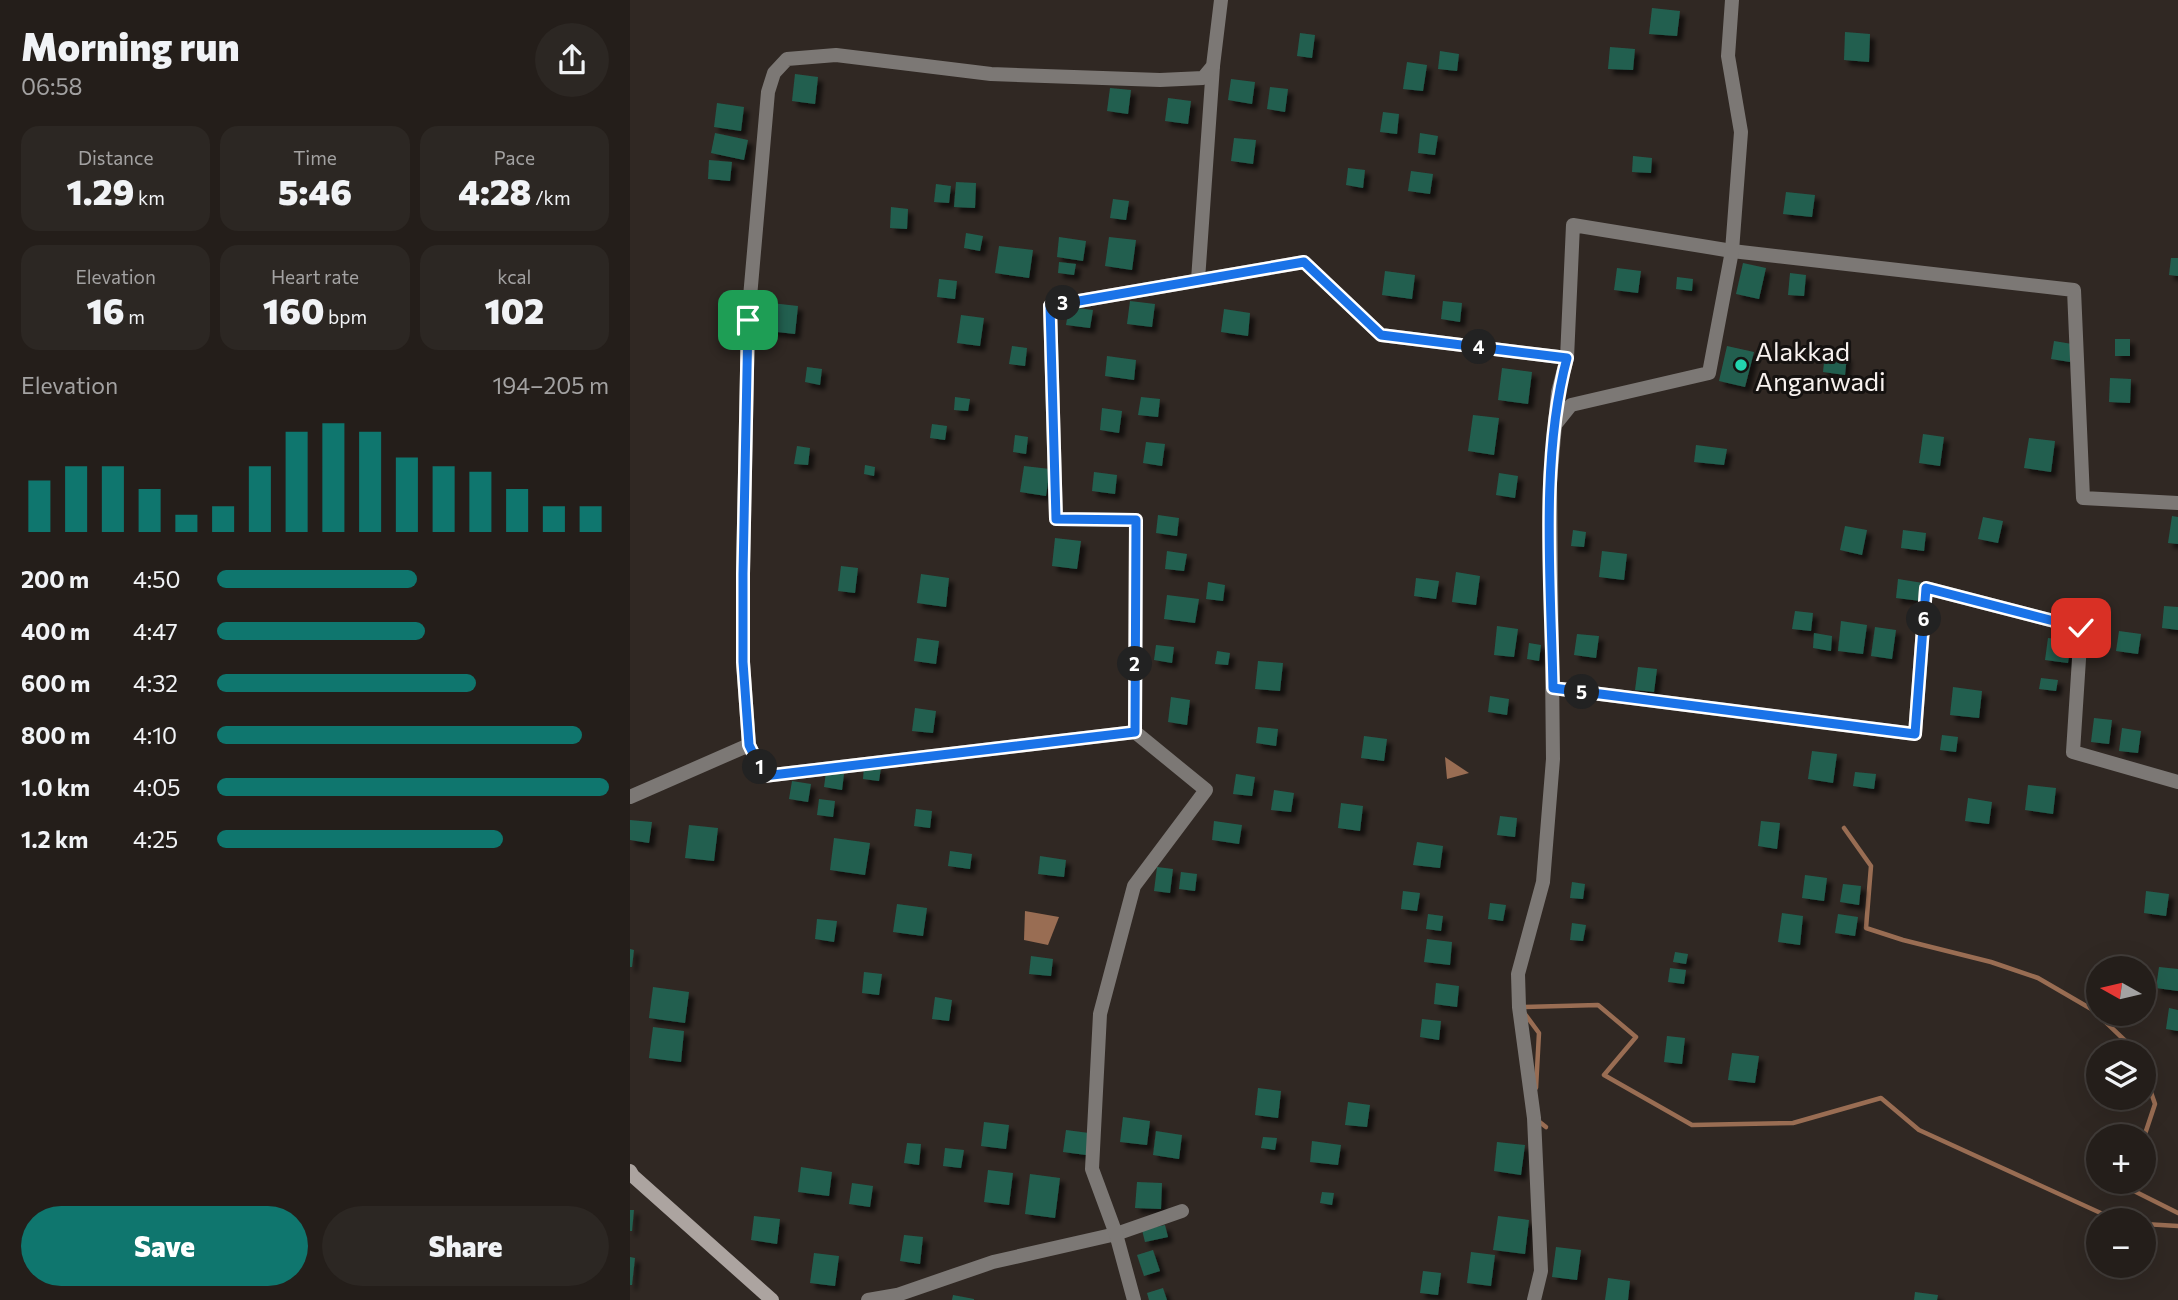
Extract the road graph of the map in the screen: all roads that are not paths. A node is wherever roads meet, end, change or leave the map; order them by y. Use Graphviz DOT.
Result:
graph roads {
  1 [pos="1221,0"];
  2 [pos="1732,0"];
  3 [pos="1213,66"];
  4 [pos="1732,251"];
  5 [pos="1198,280"];
  6 [pos="1567,358"];
  7 [pos="1555,425"];
  8 [pos="2178,503"];
  9 [pos="1553,688"];
  10 [pos="1135,732"];
  11 [pos="749,745"];
  12 [pos="2178,782"];
  13 [pos="630,797"];
  14 [pos="630,1171"];
  15 [pos="1182,1211"];
  16 [pos="1116,1234"];
  17 [pos="772,1300"];
  18 [pos="868,1300"];
  19 [pos="1134,1300"];
  20 [pos="1534,1300"];
  1 -- 3 [label="street"];
  2 -- 4 [label="street"];
  3 -- 5 [label="street"];
  3 -- 11 [label="street"];
  4 -- 6 [label="street"];
  4 -- 7 [label="street"];
  4 -- 8 [label="street"];
  5 -- 6 [label="street"];
  5 -- 10 [label="street"];
  6 -- 7 [label="street"];
  7 -- 9 [label="street"];
  9 -- 12 [label="street"];
  9 -- 20 [label="street"];
  10 -- 11 [label="street"];
  10 -- 16 [label="street"];
  11 -- 13 [label="street"];
  14 -- 17 [label="main road"];
  15 -- 16 [label="street"];
  16 -- 18 [label="street"];
  16 -- 19 [label="street"];
}
